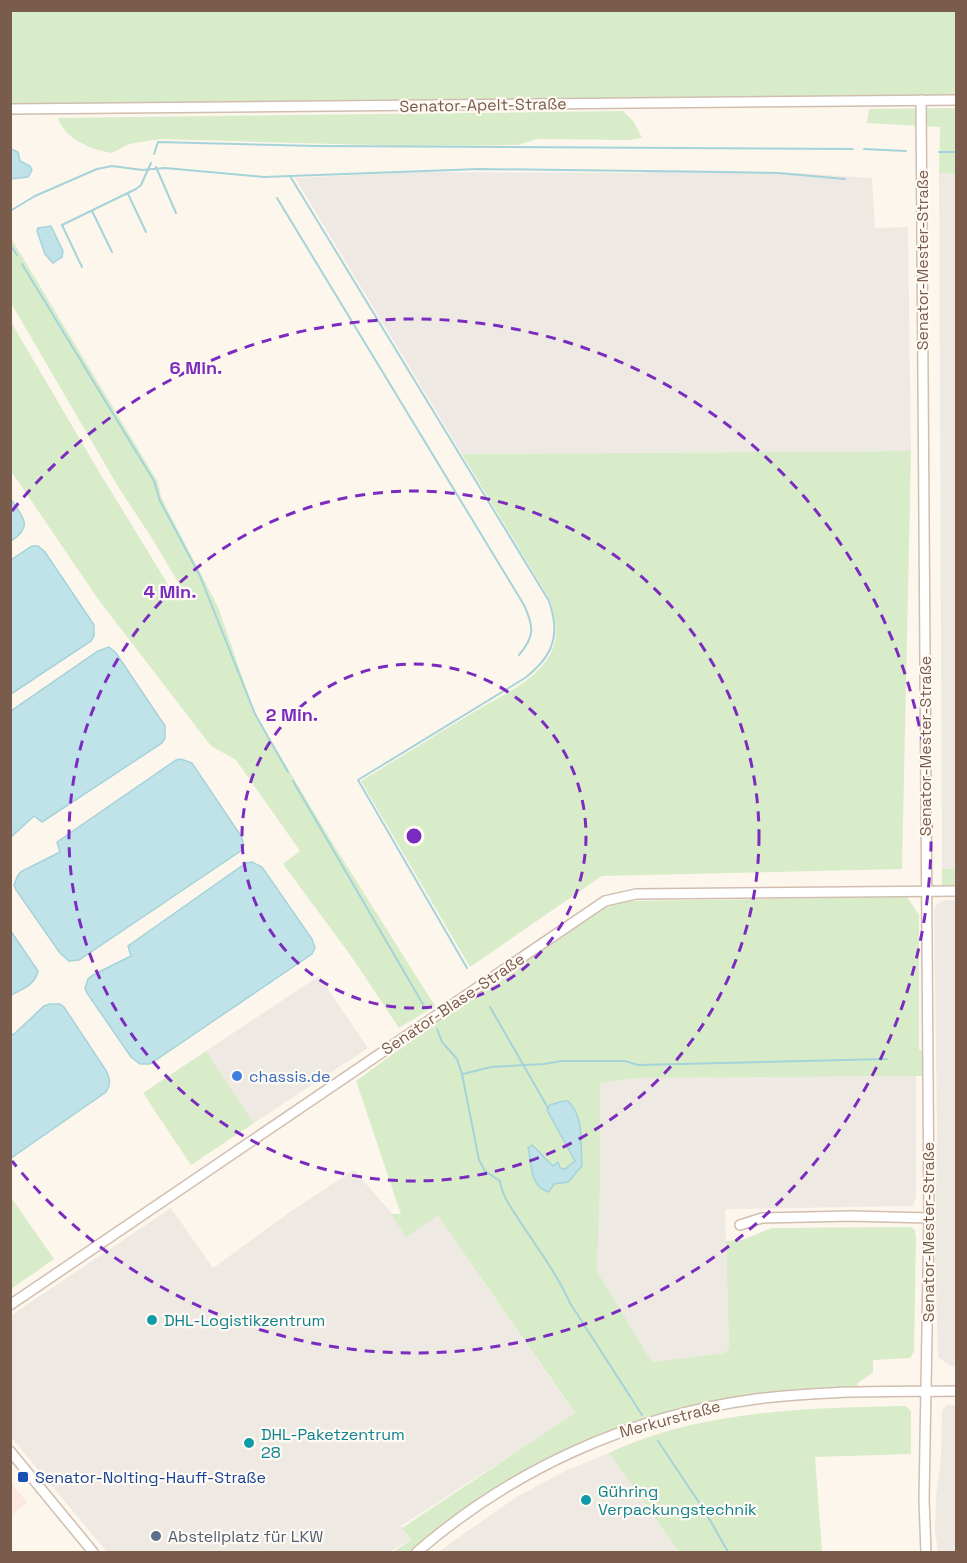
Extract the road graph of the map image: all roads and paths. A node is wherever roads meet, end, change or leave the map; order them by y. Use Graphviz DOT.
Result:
graph roads {
  1 [pos="921,100"];
  2 [pos="957,100"];
  3 [pos="10,110"];
  4 [pos="957,891"];
  5 [pos="926,892"];
  6 [pos="929,1218"];
  7 [pos="740,1225"];
  8 [pos="10,1305"];
  9 [pos="957,1391"];
  10 [pos="927,1392"];
  11 [pos="10,1452"];
  12 [pos="93,1552"];
  13 [pos="417,1552"];
  14 [pos="926,1552"];
  1 -- 2 [label="street, Senator-Apelt-Straße"];
  1 -- 3 [label="street, Senator-Apelt-Straße"];
  1 -- 5 [label="street, Senator-Mester-Straße"];
  4 -- 5 [label="street, Senator-Blase-Straße"];
  5 -- 6 [label="street, Senator-Mester-Straße"];
  5 -- 8 [label="street, Senator-Blase-Straße"];
  6 -- 7 [label="street"];
  6 -- 10 [label="street, Senator-Mester-Straße"];
  9 -- 10 [label="street, Merkurstraße"];
  10 -- 13 [label="street, Merkurstraße"];
  10 -- 14 [label="street, Senator-Mester-Straße"];
  11 -- 12 [label="street"];
}
